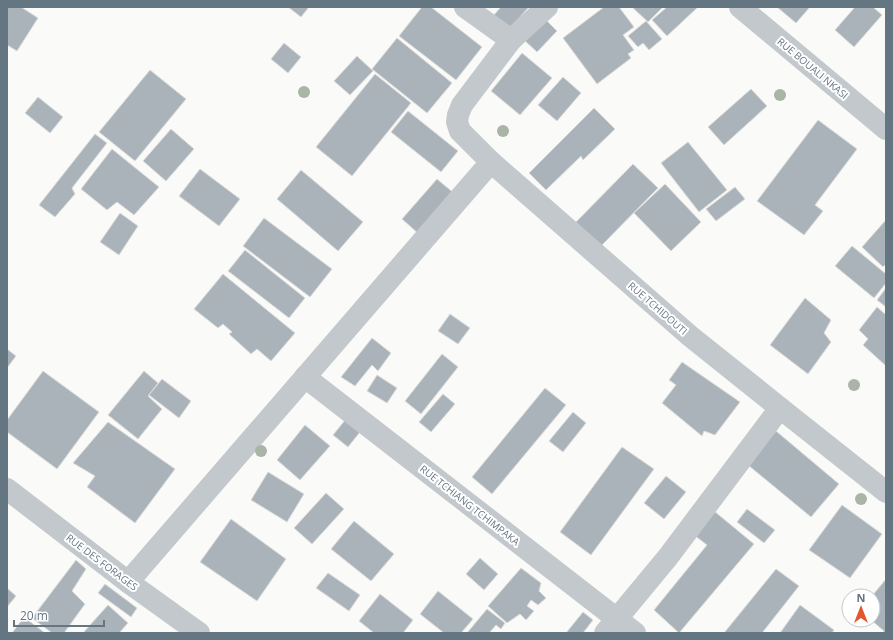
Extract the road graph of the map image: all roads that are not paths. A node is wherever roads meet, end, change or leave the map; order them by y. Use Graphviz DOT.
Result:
graph roads {
  1 [pos="466,7"];
  2 [pos="547,7"];
  3 [pos="740,7"];
  4 [pos="511,40"];
  5 [pos="886,129"];
  6 [pos="491,162"];
  7 [pos="305,377"];
  8 [pos="780,408"];
  9 [pos="7,489"];
  10 [pos="886,492"];
  11 [pos="128,582"];
  12 [pos="611,626"];
  13 [pos="199,633"];
  14 [pos="635,633"];
  1 -- 4 [label="street"];
  2 -- 4 [label="street"];
  3 -- 5 [label="street, RUE BOUALI NKASI"];
  4 -- 6 [label="street, RUE TCHIDOUTI"];
  6 -- 7 [label="street"];
  6 -- 8 [label="street, RUE TCHIDOUTI"];
  7 -- 11 [label="street"];
  7 -- 12 [label="street, RUE TCHIANG TCHIMPAKA"];
  8 -- 10 [label="street, RUE TCHIDOUTI"];
  8 -- 12 [label="street"];
  9 -- 11 [label="street, RUE DES FORAGES"];
  11 -- 13 [label="street, RUE DES FORAGES"];
  12 -- 14 [label="street, RUE TCHIANG TCHIMPAKA"];
}
